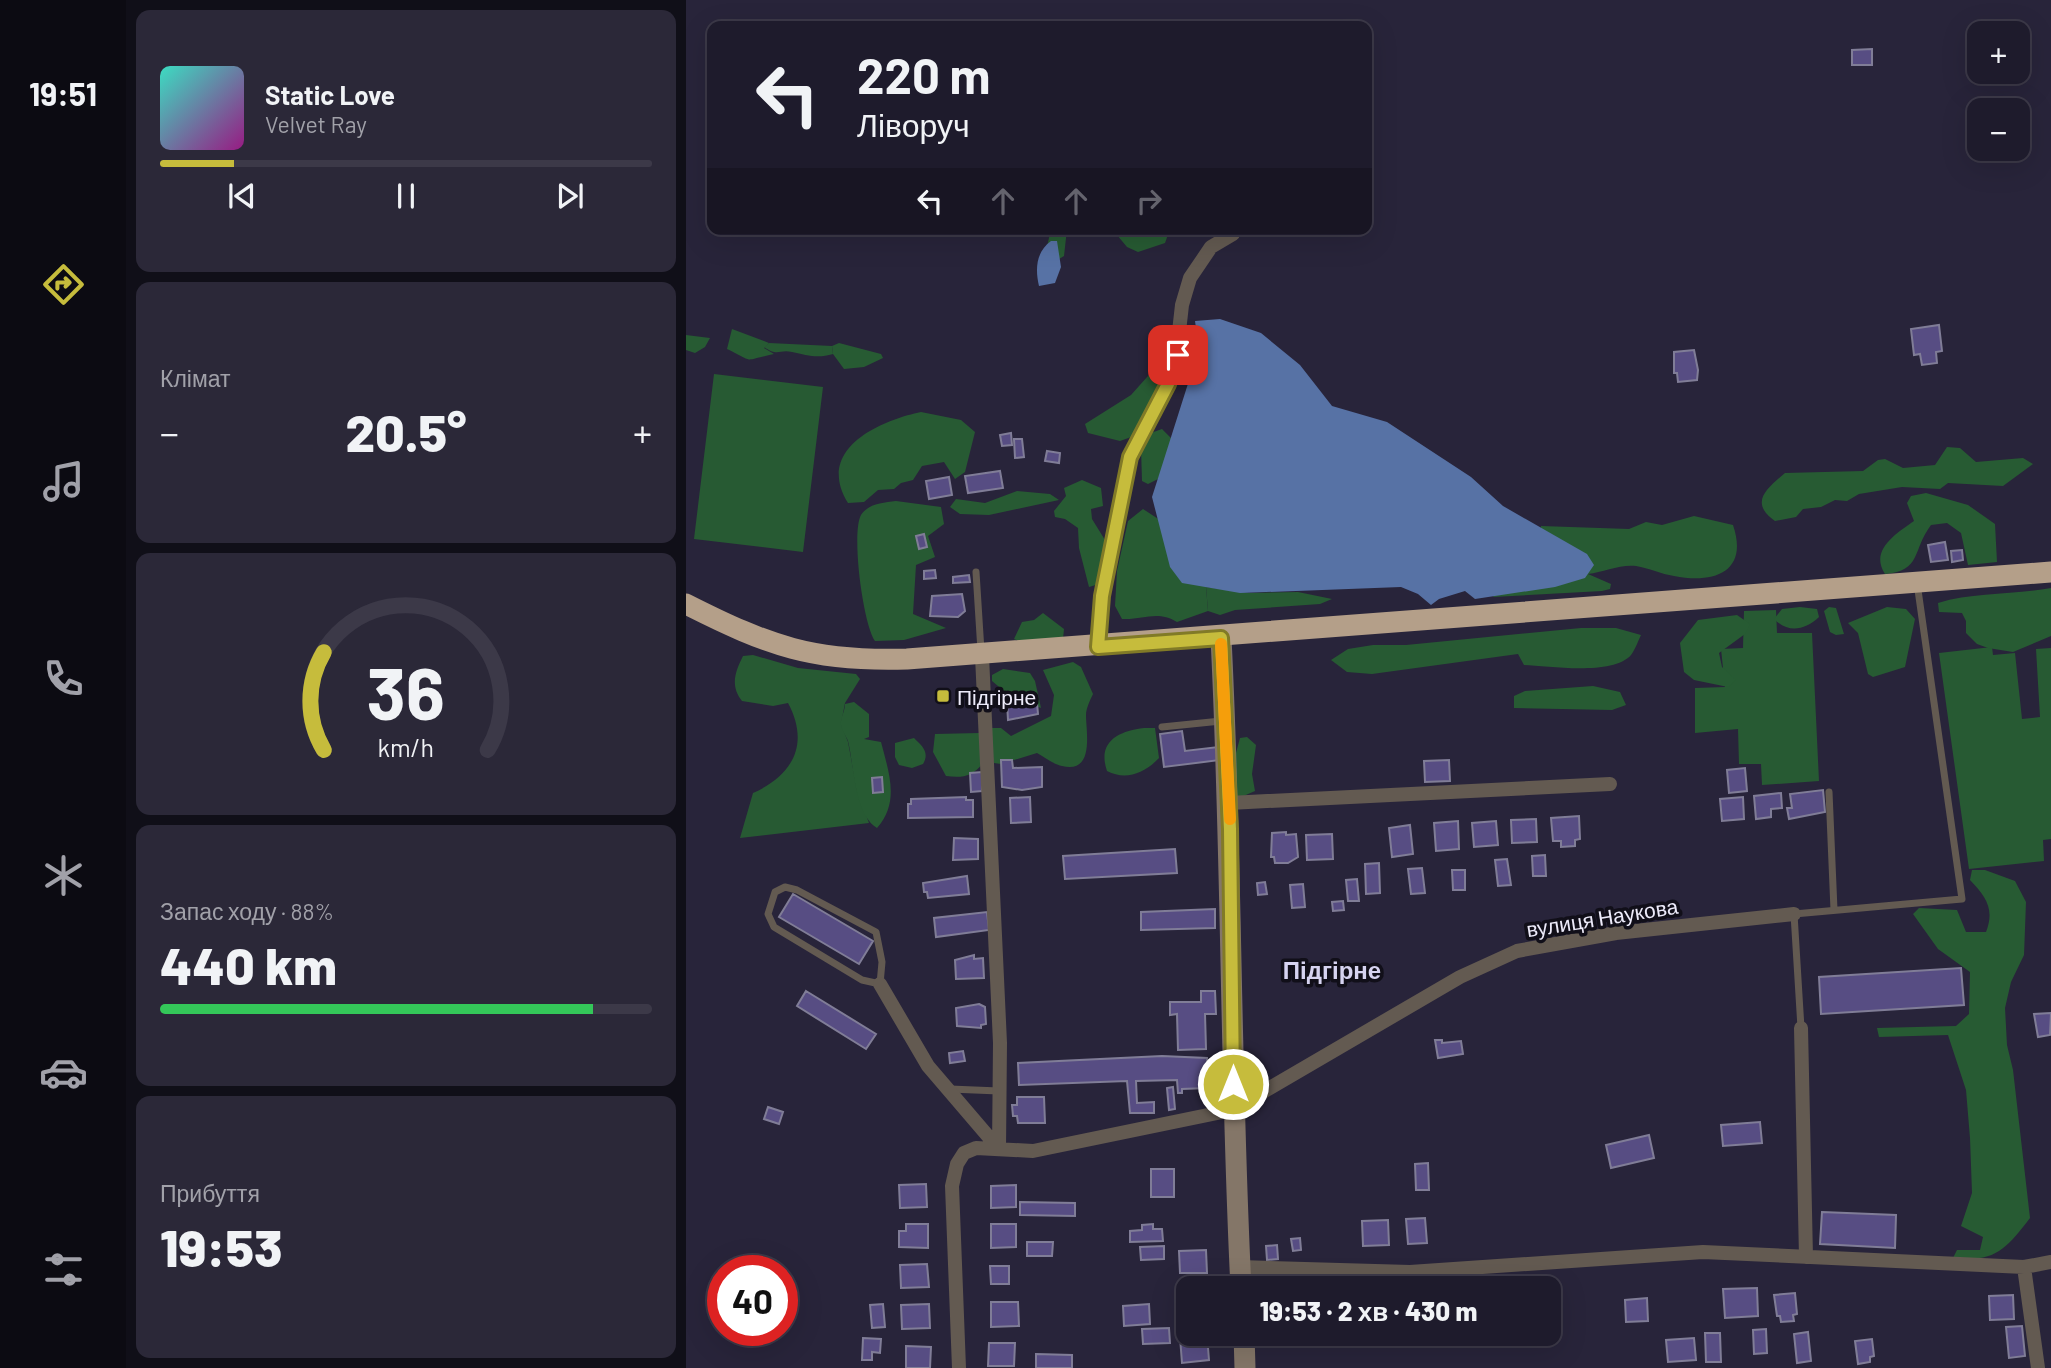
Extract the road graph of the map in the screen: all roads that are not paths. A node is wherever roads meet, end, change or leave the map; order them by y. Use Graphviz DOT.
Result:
graph roads {
  1 [pos="1230,235"];
  2 [pos="976,572"];
  3 [pos="2051,572"];
  4 [pos="1917,583"];
  5 [pos="686,604"];
  6 [pos="1221,638"];
  7 [pos="1098,647"];
  8 [pos="982,656"];
  9 [pos="1225,721"];
  10 [pos="1162,727"];
  11 [pos="1610,783"];
  12 [pos="1829,792"];
  13 [pos="1229,803"];
  14 [pos="1834,910"];
  15 [pos="1794,914"];
  16 [pos="880,984"];
  17 [pos="1801,1028"];
  18 [pos="949,1089"];
  19 [pos="999,1091"];
  20 [pos="1233,1110"];
  21 [pos="999,1149"];
  22 [pos="1805,1257"];
  23 [pos="2051,1262"];
  24 [pos="2024,1267"];
  25 [pos="1241,1276"];
  26 [pos="1297,1276"];
  27 [pos="1244,1346"];
  28 [pos="958,1368"];
  29 [pos="1245,1368"];
  30 [pos="2038,1368"];
  1 -- 7 [label="street"];
  2 -- 8 [label="lane"];
  3 -- 4 [label="highway"];
  4 -- 6 [label="highway"];
  4 -- 14 [label="lane"];
  5 -- 8 [label="highway"];
  6 -- 7 [label="highway"];
  6 -- 9 [label="street"];
  7 -- 8 [label="highway"];
  8 -- 19 [label="street"];
  9 -- 10 [label="lane"];
  9 -- 13 [label="street"];
  11 -- 13 [label="street"];
  12 -- 14 [label="lane"];
  13 -- 20 [label="street"];
  14 -- 15 [label="lane"];
  15 -- 17 [label="lane"];
  15 -- 20 [label="street, вулиця Наукова"];
  16 -- 16 [label="lane"];
  16 -- 18 [label="street"];
  17 -- 22 [label="street"];
  18 -- 19 [label="lane"];
  18 -- 21 [label="street"];
  19 -- 21 [label="street"];
  20 -- 21 [label="street, вулиця Наукова"];
  20 -- 25 [label="street"];
  21 -- 28 [label="street, вулиця Наукова"];
  22 -- 24 [label="street"];
  22 -- 26 [label="street"];
  23 -- 24 [label="street"];
  24 -- 30 [label="street"];
  27 -- 29 [label="street"];
}
